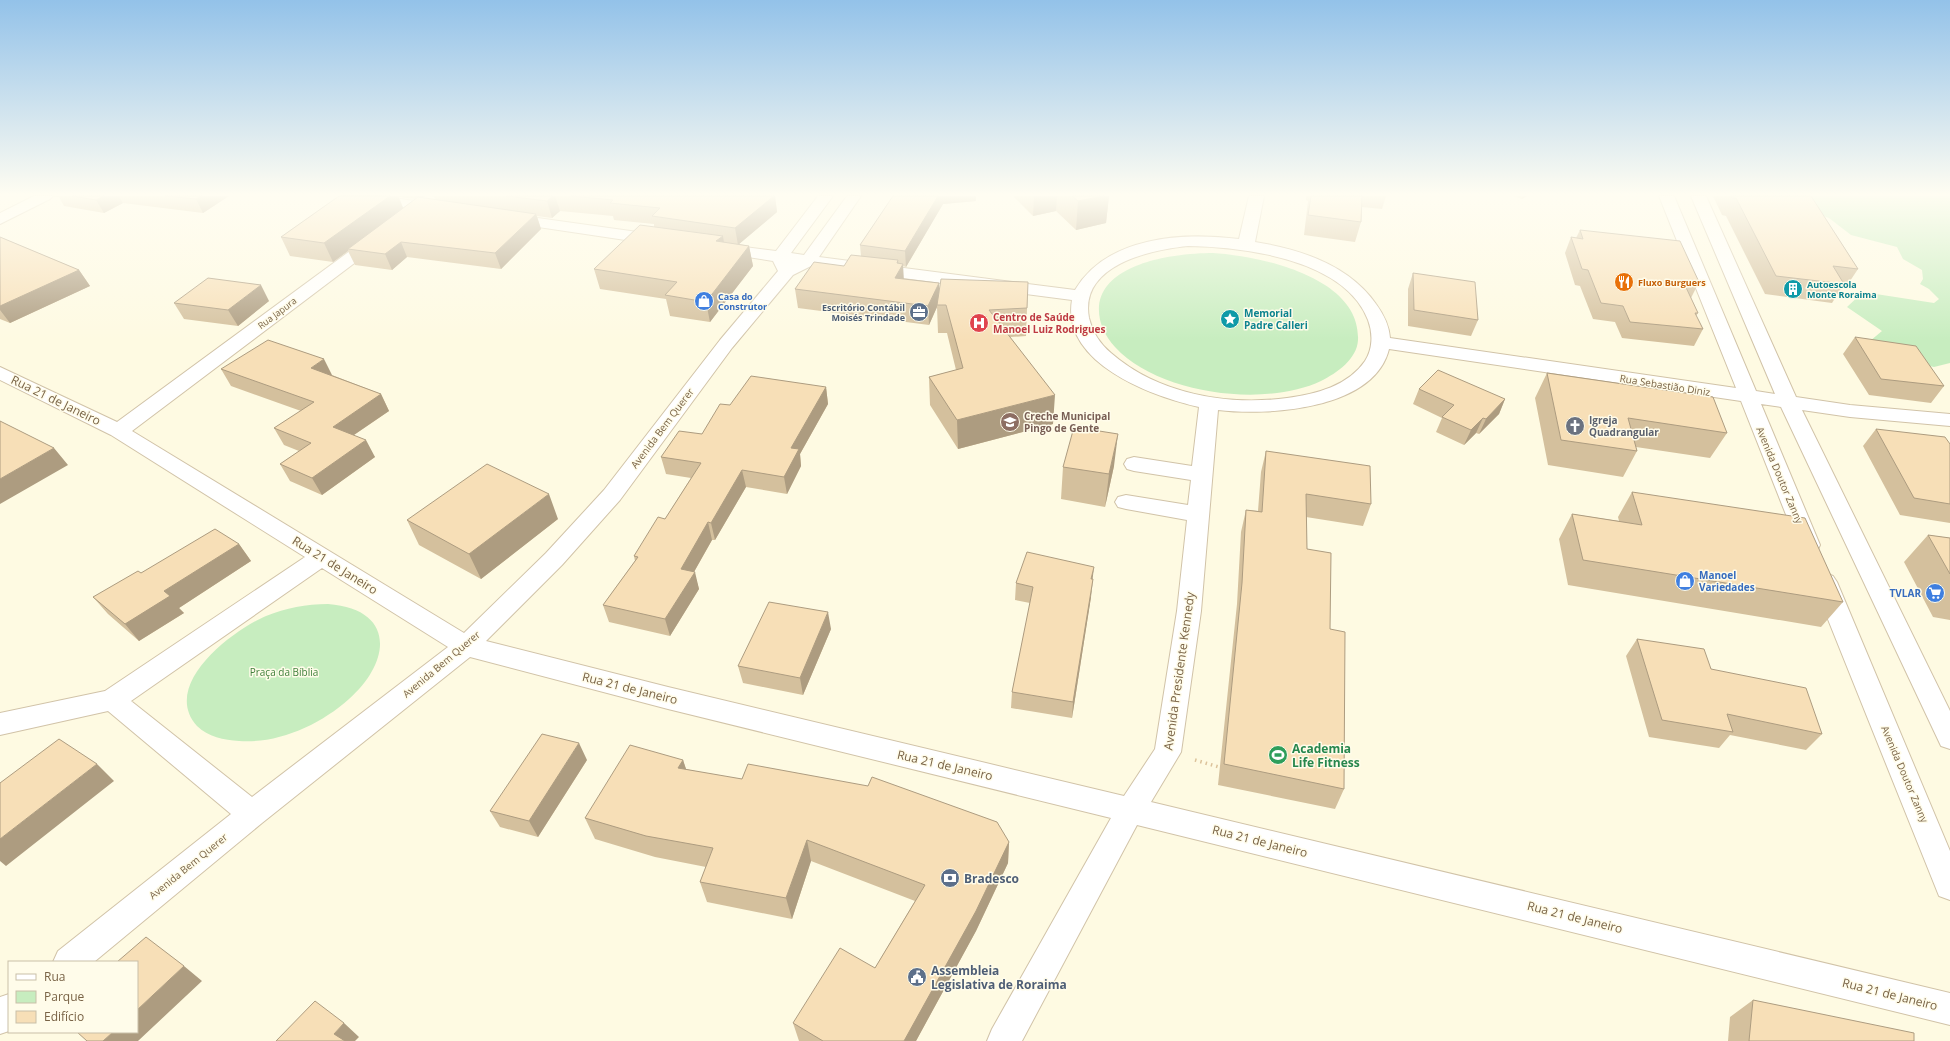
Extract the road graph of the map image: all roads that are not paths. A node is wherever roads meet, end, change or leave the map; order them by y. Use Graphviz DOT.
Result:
graph roads {
  1 [pos="370,245"];
  2 [pos="796,245"];
  3 [pos="820,245"];
  4 [pos="1163,245"];
  5 [pos="1248,245"];
  6 [pos="1687,245"];
  7 [pos="1720,245"];
  8 [pos="702,246"];
  9 [pos="809,260"];
  10 [pos="784,264"];
  11 [pos="1081,296"];
  12 [pos="1381,342"];
  13 [pos="0,373"];
  14 [pos="1748,397"];
  15 [pos="1788,401"];
  16 [pos="1209,402"];
  17 [pos="1950,420"];
  18 [pos="118,431"];
  19 [pos="1134,464"];
  20 [pos="1202,474"];
  21 [pos="1126,502"];
  22 [pos="1198,514"];
  23 [pos="322,557"];
  24 [pos="466,646"];
  25 [pos="112,700"];
  26 [pos="0,724"];
  27 [pos="1950,738"];
  28 [pos="1131,809"];
  29 [pos="252,814"];
  30 [pos="1950,886"];
  31 [pos="70,961"];
  32 [pos="1950,1009"];
  33 [pos="8,1011"];
  34 [pos="0,1018"];
  35 [pos="1004,1041"];
  1 -- 18 [label="street, Rua Japura"];
  2 -- 10 [label="street, Avenida Bem Querer"];
  3 -- 9 [label="street, Avenida Bem Querer"];
  4 -- 11 [label="street"];
  5 -- 12 [label="street"];
  6 -- 14 [label="street, Avenida Doutor Zanny"];
  7 -- 15 [label="street"];
  8 -- 10 [label="street"];
  9 -- 10 [label="street, Avenida Bem Querer"];
  9 -- 11 [label="street"];
  10 -- 24 [label="street, Avenida Bem Querer"];
  11 -- 16 [label="street"];
  12 -- 14 [label="street, Rua Sebastião Diniz"];
  12 -- 16 [label="street"];
  13 -- 18 [label="street, Rua 21 de Janeiro"];
  14 -- 15 [label="street, Rua Sebastião Diniz"];
  14 -- 30 [label="street, Avenida Doutor Zanny"];
  15 -- 17 [label="street, Rua Sebastião Diniz"];
  15 -- 27 [label="street"];
  16 -- 20 [label="street, Avenida Presidente Kennedy"];
  18 -- 23 [label="street, Rua 21 de Janeiro"];
  19 -- 20 [label="street"];
  20 -- 22 [label="street, Avenida Presidente Kennedy"];
  21 -- 22 [label="street"];
  22 -- 28 [label="street, Avenida Presidente Kennedy"];
  23 -- 24 [label="street, Rua 21 de Janeiro"];
  23 -- 25 [label="street"];
  24 -- 28 [label="street, Rua 21 de Janeiro"];
  24 -- 29 [label="street, Avenida Bem Querer"];
  25 -- 26 [label="street"];
  25 -- 29 [label="street"];
  28 -- 32 [label="street, Rua 21 de Janeiro"];
  28 -- 35 [label="street, Avenida Presidente Kennedy"];
  29 -- 31 [label="street, Avenida Bem Querer"];
  33 -- 34 [label="street"];
}
